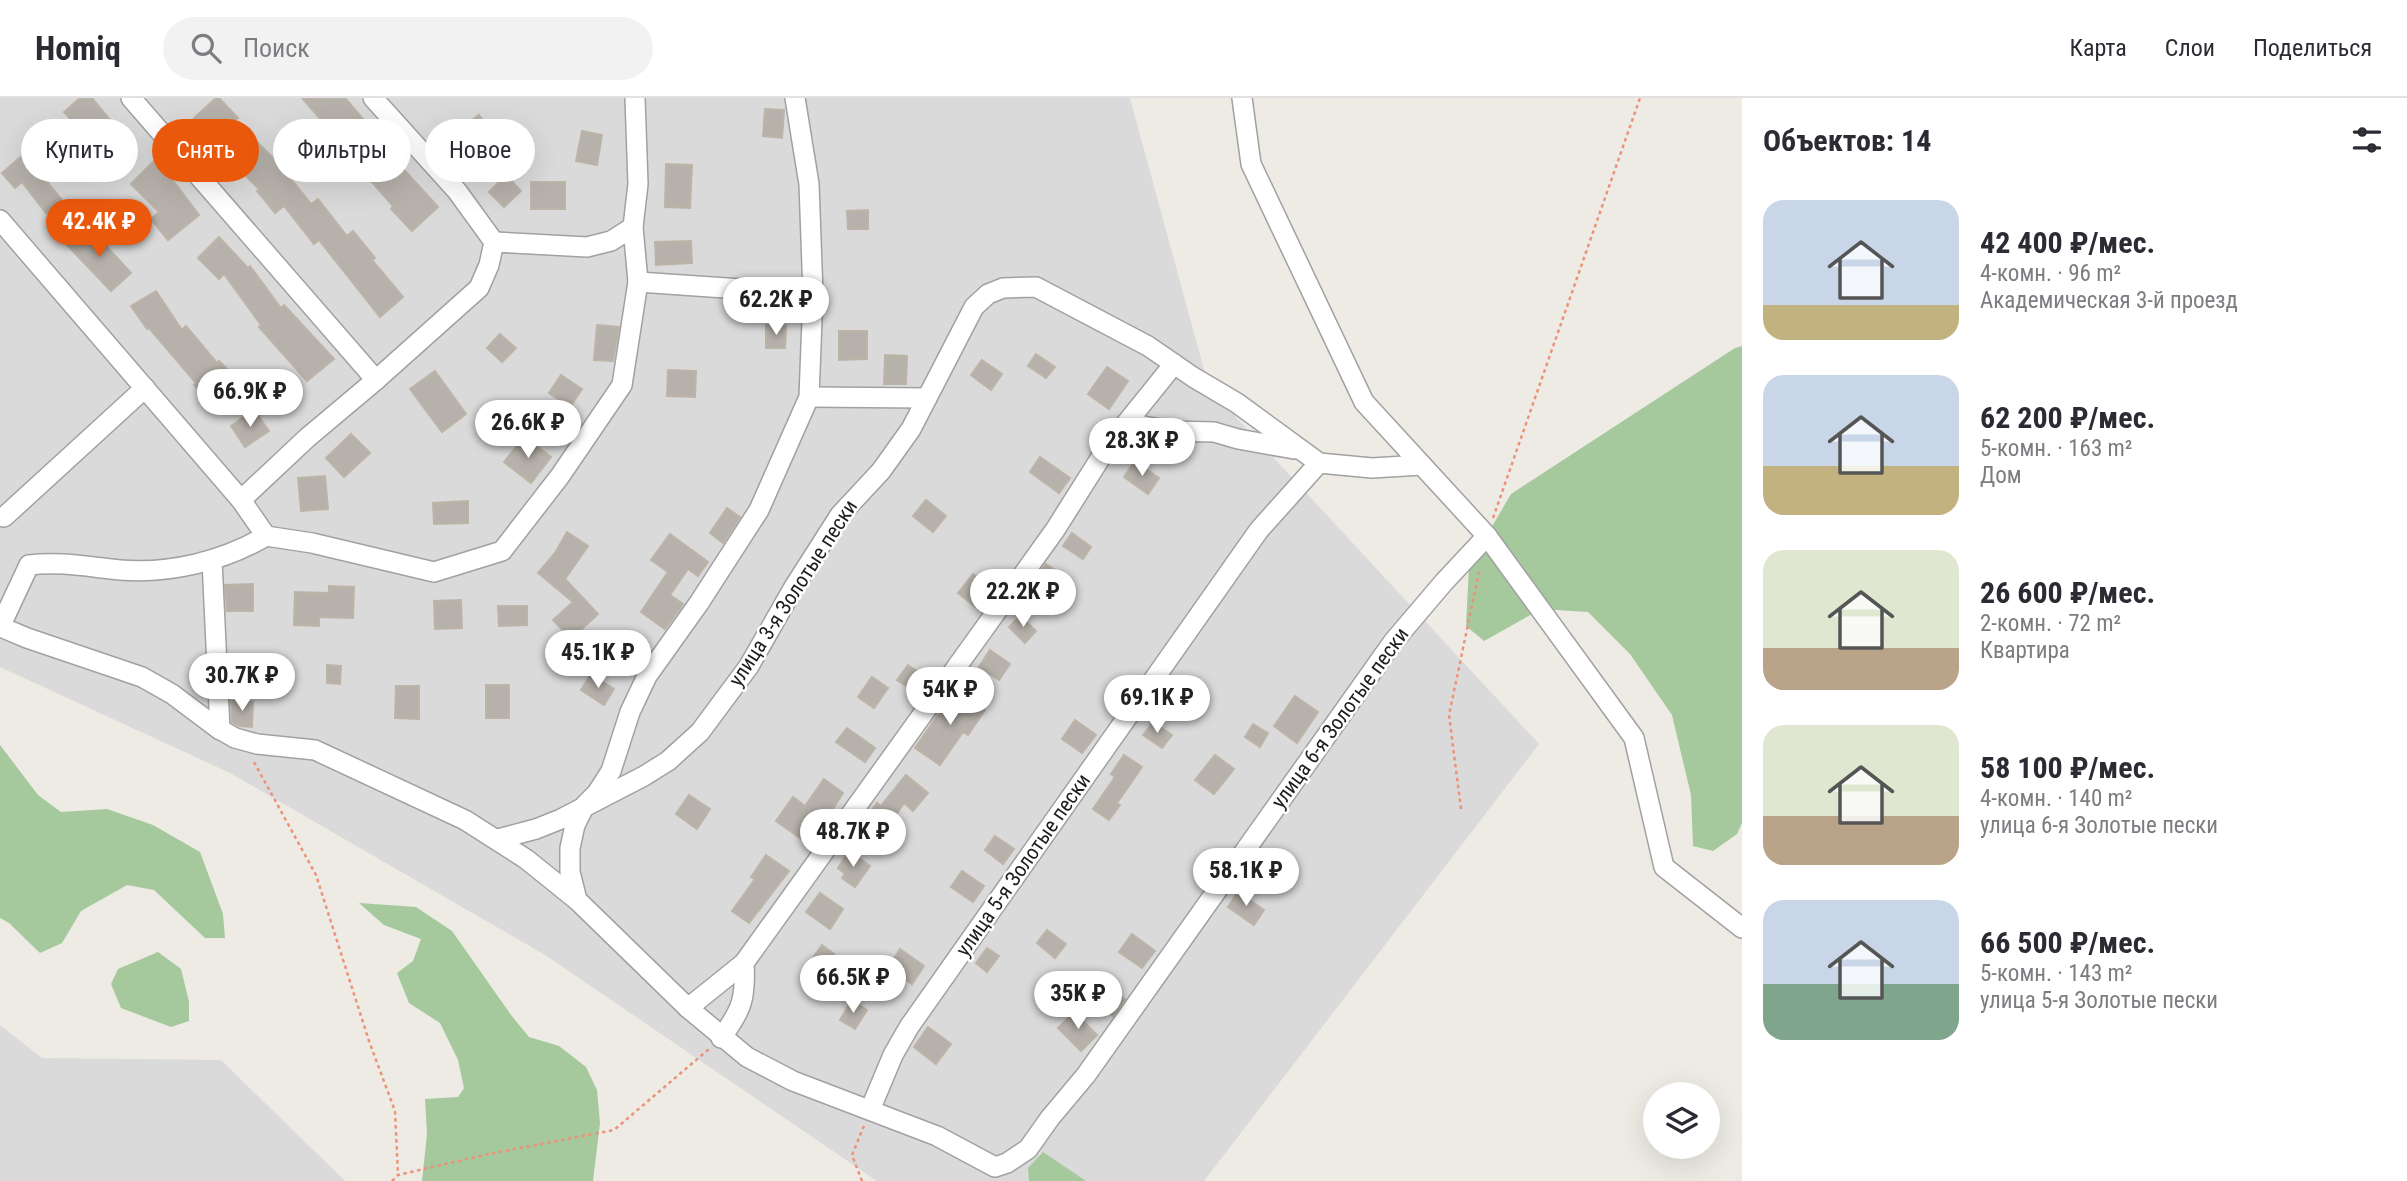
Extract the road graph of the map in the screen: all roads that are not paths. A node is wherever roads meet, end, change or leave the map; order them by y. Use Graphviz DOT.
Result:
graph roads {
  1 [pos="131,98"];
  2 [pos="373,98"];
  3 [pos="635,98"];
  4 [pos="795,98"];
  5 [pos="1242,98"];
  6 [pos="0,220"];
  7 [pos="633,227"];
  8 [pos="494,242"];
  9 [pos="638,282"];
  10 [pos="813,293"];
  11 [pos="1174,364"];
  12 [pos="376,380"];
  13 [pos="145,388"];
  14 [pos="809,397"];
  15 [pos="928,398"];
  16 [pos="1127,423"];
  17 [pos="1302,451"];
  18 [pos="1319,463"];
  19 [pos="1422,465"];
  20 [pos="241,500"];
  21 [pos="4,517"];
  22 [pos="266,536"];
  23 [pos="1487,536"];
  24 [pos="212,560"];
  25 [pos="0,627"];
  26 [pos="220,730"];
  27 [pos="585,805"];
  28 [pos="498,839"];
  29 [pos="577,900"];
  30 [pos="1742,929"];
  31 [pos="744,963"];
  32 [pos="688,1009"];
  33 [pos="721,1038"];
  34 [pos="870,1110"];
  1 -- 12 [label="street"];
  2 -- 8 [label="street"];
  3 -- 7 [label="street"];
  4 -- 10 [label="street"];
  5 -- 19 [label="street"];
  6 -- 13 [label="street"];
  7 -- 8 [label="street"];
  7 -- 9 [label="street"];
  8 -- 12 [label="street"];
  9 -- 10 [label="street"];
  9 -- 22 [label="street"];
  10 -- 14 [label="street"];
  11 -- 15 [label="street, улица 3-я Золотые пески"];
  11 -- 16 [label="street"];
  11 -- 17 [label="street, улица 3-я Золотые пески"];
  12 -- 20 [label="street"];
  13 -- 20 [label="street"];
  13 -- 21 [label="street"];
  14 -- 15 [label="street"];
  14 -- 27 [label="street"];
  15 -- 27 [label="street, улица 3-я Золотые пески"];
  16 -- 17 [label="street"];
  16 -- 31 [label="street"];
  17 -- 18 [label="street, улица 3-я Золотые пески"];
  18 -- 19 [label="street"];
  18 -- 34 [label="street, улица 5-я Золотые пески"];
  19 -- 23 [label="street"];
  20 -- 22 [label="street"];
  22 -- 24 [label="street"];
  23 -- 30 [label="street"];
  23 -- 34 [label="street, улица 6-я Золотые пески"];
  24 -- 25 [label="street"];
  24 -- 26 [label="street"];
  25 -- 26 [label="street"];
  26 -- 28 [label="street"];
  27 -- 28 [label="street, улица 3-я Золотые пески"];
  27 -- 29 [label="street"];
  28 -- 29 [label="street"];
  29 -- 32 [label="street"];
  31 -- 32 [label="street"];
  31 -- 33 [label="street"];
  32 -- 33 [label="street"];
  33 -- 34 [label="street"];
}
